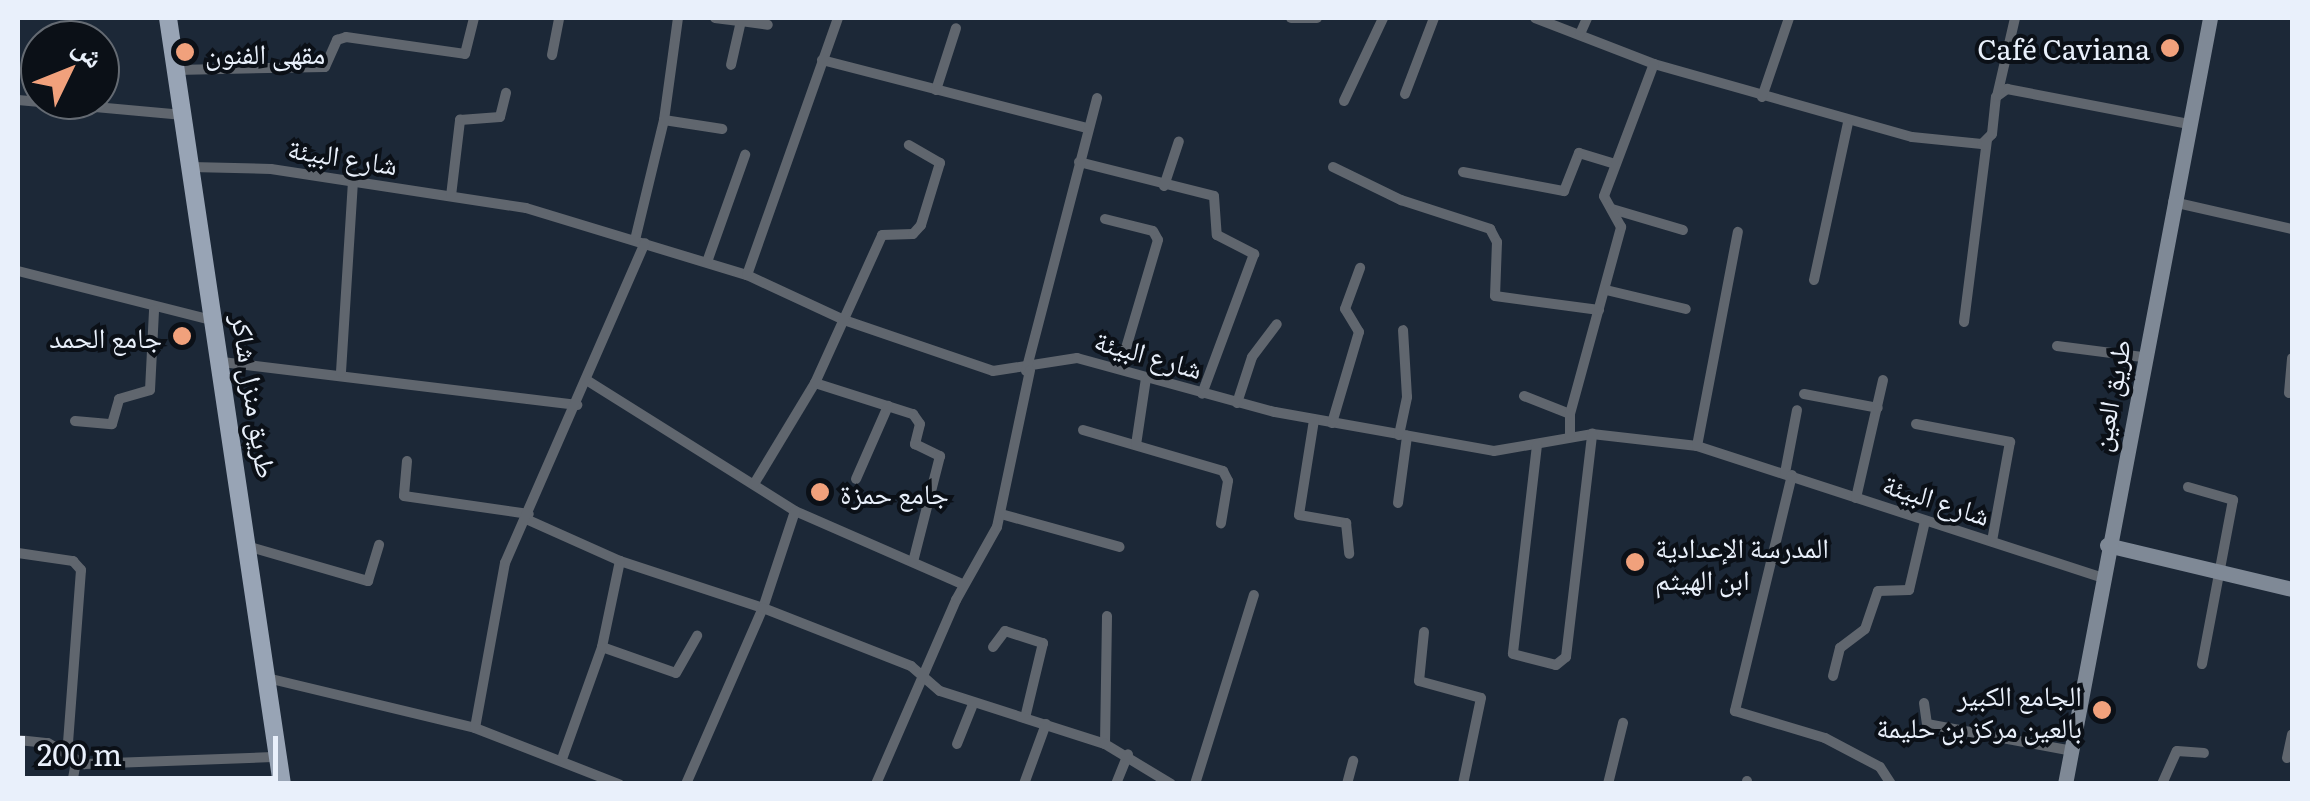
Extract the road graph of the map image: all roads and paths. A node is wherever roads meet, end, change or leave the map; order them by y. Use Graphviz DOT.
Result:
graph roads {
  1 [pos="168,18"];
  2 [pos="474,18"];
  3 [pos="559,18"];
  4 [pos="678,18"];
  5 [pos="715,18"];
  6 [pos="838,18"];
  7 [pos="1291,18"];
  8 [pos="1317,18"];
  9 [pos="1383,18"];
  10 [pos="1434,18"];
  11 [pos="1535,18"];
  12 [pos="1587,18"];
  13 [pos="1789,18"];
  14 [pos="2015,18"];
  15 [pos="2210,18"];
  16 [pos="741,21"];
  17 [pos="768,25"];
  18 [pos="956,28"];
  19 [pos="1580,34"];
  20 [pos="552,55"];
  21 [pos="822,60"];
  22 [pos="1654,64"];
  23 [pos="731,65"];
  24 [pos="176,70"];
  25 [pos="936,90"];
  26 [pos="506,93"];
  27 [pos="1404,94"];
  28 [pos="1762,97"];
  29 [pos="1996,97"];
  30 [pos="1097,98"];
  31 [pos="18,100"];
  32 [pos="1344,101"];
  33 [pos="183,115"];
  34 [pos="664,120"];
  35 [pos="1848,123"];
  36 [pos="2189,124"];
  37 [pos="722,128"];
  38 [pos="1087,128"];
  39 [pos="1178,140"];
  40 [pos="1987,141"];
  41 [pos="909,146"];
  42 [pos="744,154"];
  43 [pos="1078,162"];
  44 [pos="1614,164"];
  45 [pos="191,167"];
  46 [pos="1334,168"];
  47 [pos="1463,172"];
  48 [pos="353,182"];
  49 [pos="1164,186"];
  50 [pos="452,196"];
  51 [pos="2173,202"];
  52 [pos="1612,209"];
  53 [pos="1104,218"];
  54 [pos="2292,229"];
  55 [pos="1684,230"];
  56 [pos="1738,232"];
  57 [pos="640,242"];
  58 [pos="707,262"];
  59 [pos="1360,268"];
  60 [pos="18,271"];
  61 [pos="747,275"];
  62 [pos="1814,280"];
  63 [pos="1606,290"];
  64 [pos="1686,309"];
  65 [pos="154,310"];
  66 [pos="1599,310"];
  67 [pos="844,320"];
  68 [pos="217,321"];
  69 [pos="1964,322"];
  70 [pos="1277,324"];
  71 [pos="1403,330"];
  72 [pos="2057,346"];
  73 [pos="2142,357"];
  74 [pos="2292,358"];
  75 [pos="222,362"];
  76 [pos="1120,368"];
  77 [pos="1028,370"];
  78 [pos="340,372"];
  79 [pos="1146,378"];
  80 [pos="1883,380"];
  81 [pos="588,381"];
  82 [pos="816,383"];
  83 [pos="1202,394"];
  84 [pos="1804,394"];
  85 [pos="2289,394"];
  86 [pos="1524,396"];
  87 [pos="1237,403"];
  88 [pos="577,405"];
  89 [pos="888,406"];
  90 [pos="1878,408"];
  91 [pos="1797,410"];
  92 [pos="1570,414"];
  93 [pos="1314,420"];
  94 [pos="75,421"];
  95 [pos="1332,423"];
  96 [pos="1916,424"];
  97 [pos="1083,430"];
  98 [pos="1592,434"];
  99 [pos="1403,436"];
  100 [pos="1570,436"];
  101 [pos="1136,445"];
  102 [pos="1538,445"];
  103 [pos="1696,446"];
  104 [pos="407,462"];
  105 [pos="1788,474"];
  106 [pos="856,478"];
  107 [pos="754,484"];
  108 [pos="2188,486"];
  109 [pos="1856,498"];
  110 [pos="1398,503"];
  111 [pos="795,511"];
  112 [pos="1001,514"];
  113 [pos="527,517"];
  114 [pos="1926,522"];
  115 [pos="1221,523"];
  116 [pos="1992,541"];
  117 [pos="379,544"];
  118 [pos="2107,545"];
  119 [pos="250,547"];
  120 [pos="1120,547"];
  121 [pos="18,553"];
  122 [pos="1348,554"];
  123 [pos="620,561"];
  124 [pos="913,562"];
  125 [pos="2220,569"];
  126 [pos="2100,577"];
  127 [pos="964,585"];
  128 [pos="2292,589"];
  129 [pos="1254,596"];
  130 [pos="763,608"];
  131 [pos="1107,616"];
  132 [pos="1424,632"];
  133 [pos="697,636"];
  134 [pos="602,646"];
  135 [pos="993,647"];
  136 [pos="2202,664"];
  137 [pos="922,674"];
  138 [pos="1832,676"];
  139 [pos="267,678"];
  140 [pos="1924,703"];
  141 [pos="973,704"];
  142 [pos="1025,718"];
  143 [pos="1623,723"];
  144 [pos="1046,724"];
  145 [pos="475,728"];
  146 [pos="2292,735"];
  147 [pos="18,740"];
  148 [pos="957,744"];
  149 [pos="1105,744"];
  150 [pos="2072,750"];
  151 [pos="2204,753"];
  152 [pos="1128,754"];
  153 [pos="279,756"];
  154 [pos="71,758"];
  155 [pos="2288,758"];
  156 [pos="562,759"];
  157 [pos="1353,761"];
  158 [pos="72,784"];
  159 [pos="282,784"];
  160 [pos="619,784"];
  161 [pos="686,784"];
  162 [pos="876,784"];
  163 [pos="1024,784"];
  164 [pos="1116,784"];
  165 [pos="1172,784"];
  166 [pos="1195,784"];
  167 [pos="1347,784"];
  168 [pos="1463,784"];
  169 [pos="1608,784"];
  170 [pos="1890,784"];
  171 [pos="2065,784"];
  172 [pos="2162,784"];
  1 -- 24 [label="main road, طريق منزل شاكر"];
  2 -- 24 [label="street"];
  3 -- 20 [label="street"];
  4 -- 34 [label="street"];
  5 -- 16 [label="street"];
  6 -- 21 [label="street"];
  7 -- 8 [label="street"];
  9 -- 32 [label="street"];
  10 -- 27 [label="street"];
  11 -- 19 [label="street"];
  12 -- 19 [label="street"];
  13 -- 28 [label="street"];
  14 -- 29 [label="street"];
  15 -- 36 [label="main road, طريق العين"];
  16 -- 17 [label="street"];
  16 -- 23 [label="street"];
  18 -- 25 [label="street"];
  19 -- 22 [label="street"];
  21 -- 25 [label="street"];
  21 -- 61 [label="street"];
  22 -- 28 [label="street"];
  22 -- 44 [label="street"];
  24 -- 33 [label="main road, طريق منزل شاكر"];
  25 -- 38 [label="street"];
  26 -- 50 [label="street"];
  28 -- 35 [label="street"];
  29 -- 36 [label="street"];
  29 -- 40 [label="street"];
  30 -- 38 [label="street"];
  31 -- 33 [label="street"];
  33 -- 45 [label="main road, طريق منزل شاكر"];
  34 -- 37 [label="street"];
  34 -- 57 [label="street"];
  35 -- 40 [label="street"];
  35 -- 62 [label="street"];
  36 -- 51 [label="main road, طريق العين"];
  38 -- 43 [label="street"];
  39 -- 49 [label="street"];
  40 -- 69 [label="street"];
  41 -- 67 [label="street"];
  42 -- 58 [label="street"];
  43 -- 49 [label="street"];
  43 -- 77 [label="street"];
  44 -- 47 [label="street"];
  44 -- 52 [label="street"];
  45 -- 48 [label="street, شارع البيئة"];
  45 -- 68 [label="main road, طريق منزل شاكر"];
  46 -- 66 [label="street"];
  48 -- 50 [label="street, شارع البيئة"];
  48 -- 78 [label="street"];
  49 -- 83 [label="street"];
  50 -- 57 [label="street, شارع البيئة"];
  51 -- 54 [label="street"];
  51 -- 73 [label="main road, طريق العين"];
  52 -- 55 [label="street"];
  52 -- 63 [label="street"];
  53 -- 76 [label="street"];
  56 -- 103 [label="street"];
  57 -- 58 [label="street, شارع البيئة"];
  57 -- 81 [label="street"];
  58 -- 61 [label="street, شارع البيئة"];
  59 -- 95 [label="street"];
  60 -- 65 [label="street"];
  61 -- 67 [label="street, شارع البيئة"];
  63 -- 64 [label="street"];
  63 -- 66 [label="street"];
  65 -- 68 [label="street"];
  65 -- 94 [label="street"];
  66 -- 92 [label="street"];
  67 -- 77 [label="street, شارع البيئة"];
  67 -- 82 [label="street"];
  68 -- 75 [label="main road, طريق منزل شاكر"];
  70 -- 87 [label="street"];
  71 -- 99 [label="street"];
  72 -- 73 [label="street"];
  73 -- 118 [label="main road, طريق العين"];
  74 -- 85 [label="street"];
  75 -- 78 [label="street"];
  75 -- 119 [label="main road, طريق منزل شاكر"];
  76 -- 77 [label="street, شارع البيئة"];
  76 -- 79 [label="street, شارع البيئة"];
  77 -- 112 [label="street"];
  78 -- 88 [label="street"];
  79 -- 83 [label="street, شارع البيئة"];
  79 -- 101 [label="street"];
  80 -- 90 [label="street"];
  81 -- 88 [label="street"];
  81 -- 107 [label="street"];
  82 -- 89 [label="street"];
  82 -- 107 [label="street"];
  83 -- 87 [label="street, شارع البيئة"];
  84 -- 90 [label="street"];
  86 -- 92 [label="street"];
  87 -- 93 [label="street, شارع البيئة"];
  88 -- 113 [label="street"];
  89 -- 106 [label="street"];
  89 -- 124 [label="street"];
  90 -- 109 [label="street"];
  91 -- 105 [label="street"];
  92 -- 100 [label="street"];
  93 -- 95 [label="street, شارع البيئة"];
  93 -- 122 [label="street"];
  95 -- 99 [label="street, شارع البيئة"];
  96 -- 116 [label="street"];
  97 -- 101 [label="street"];
  98 -- 100 [label="street, شارع البيئة"];
  98 -- 102 [label="street"];
  98 -- 103 [label="street, شارع البيئة"];
  99 -- 102 [label="street, شارع البيئة"];
  99 -- 110 [label="street"];
  100 -- 102 [label="street, شارع البيئة"];
  101 -- 115 [label="street"];
  103 -- 105 [label="street, شارع البيئة"];
  104 -- 113 [label="street"];
  105 -- 109 [label="street, شارع البيئة"];
  105 -- 170 [label="street"];
  107 -- 111 [label="street"];
  108 -- 125 [label="street"];
  109 -- 114 [label="street, شارع البيئة"];
  111 -- 124 [label="street"];
  111 -- 130 [label="street"];
  112 -- 120 [label="street"];
  112 -- 127 [label="street"];
  113 -- 123 [label="street"];
  113 -- 145 [label="street"];
  114 -- 116 [label="street, شارع البيئة"];
  114 -- 138 [label="street"];
  116 -- 126 [label="street, شارع البيئة"];
  117 -- 119 [label="street"];
  118 -- 125 [label="main road"];
  118 -- 126 [label="main road, طريق العين"];
  119 -- 139 [label="main road, طريق منزل شاكر"];
  121 -- 154 [label="street"];
  123 -- 130 [label="street"];
  123 -- 134 [label="street"];
  124 -- 127 [label="street"];
  125 -- 128 [label="main road"];
  125 -- 136 [label="street"];
  126 -- 150 [label="main road, طريق العين"];
  127 -- 137 [label="street"];
  129 -- 166 [label="street"];
  130 -- 137 [label="street"];
  130 -- 161 [label="street"];
  131 -- 149 [label="street"];
  132 -- 168 [label="street"];
  133 -- 134 [label="street"];
  134 -- 156 [label="street"];
  135 -- 142 [label="street"];
  137 -- 141 [label="street"];
  137 -- 162 [label="street"];
  139 -- 145 [label="street"];
  139 -- 153 [label="main road, طريق منزل شاكر"];
  140 -- 150 [label="street"];
  141 -- 142 [label="street"];
  141 -- 148 [label="street"];
  142 -- 144 [label="street"];
  143 -- 169 [label="street"];
  144 -- 149 [label="street"];
  144 -- 163 [label="street"];
  145 -- 156 [label="street"];
  146 -- 155 [label="street"];
  147 -- 154 [label="street"];
  149 -- 152 [label="street"];
  150 -- 171 [label="main road, طريق العين"];
  151 -- 172 [label="street"];
  152 -- 164 [label="street"];
  152 -- 165 [label="street"];
  153 -- 154 [label="street"];
  153 -- 159 [label="main road, طريق منزل شاكر"];
  154 -- 158 [label="street"];
  156 -- 160 [label="street"];
  157 -- 167 [label="street"];
}
